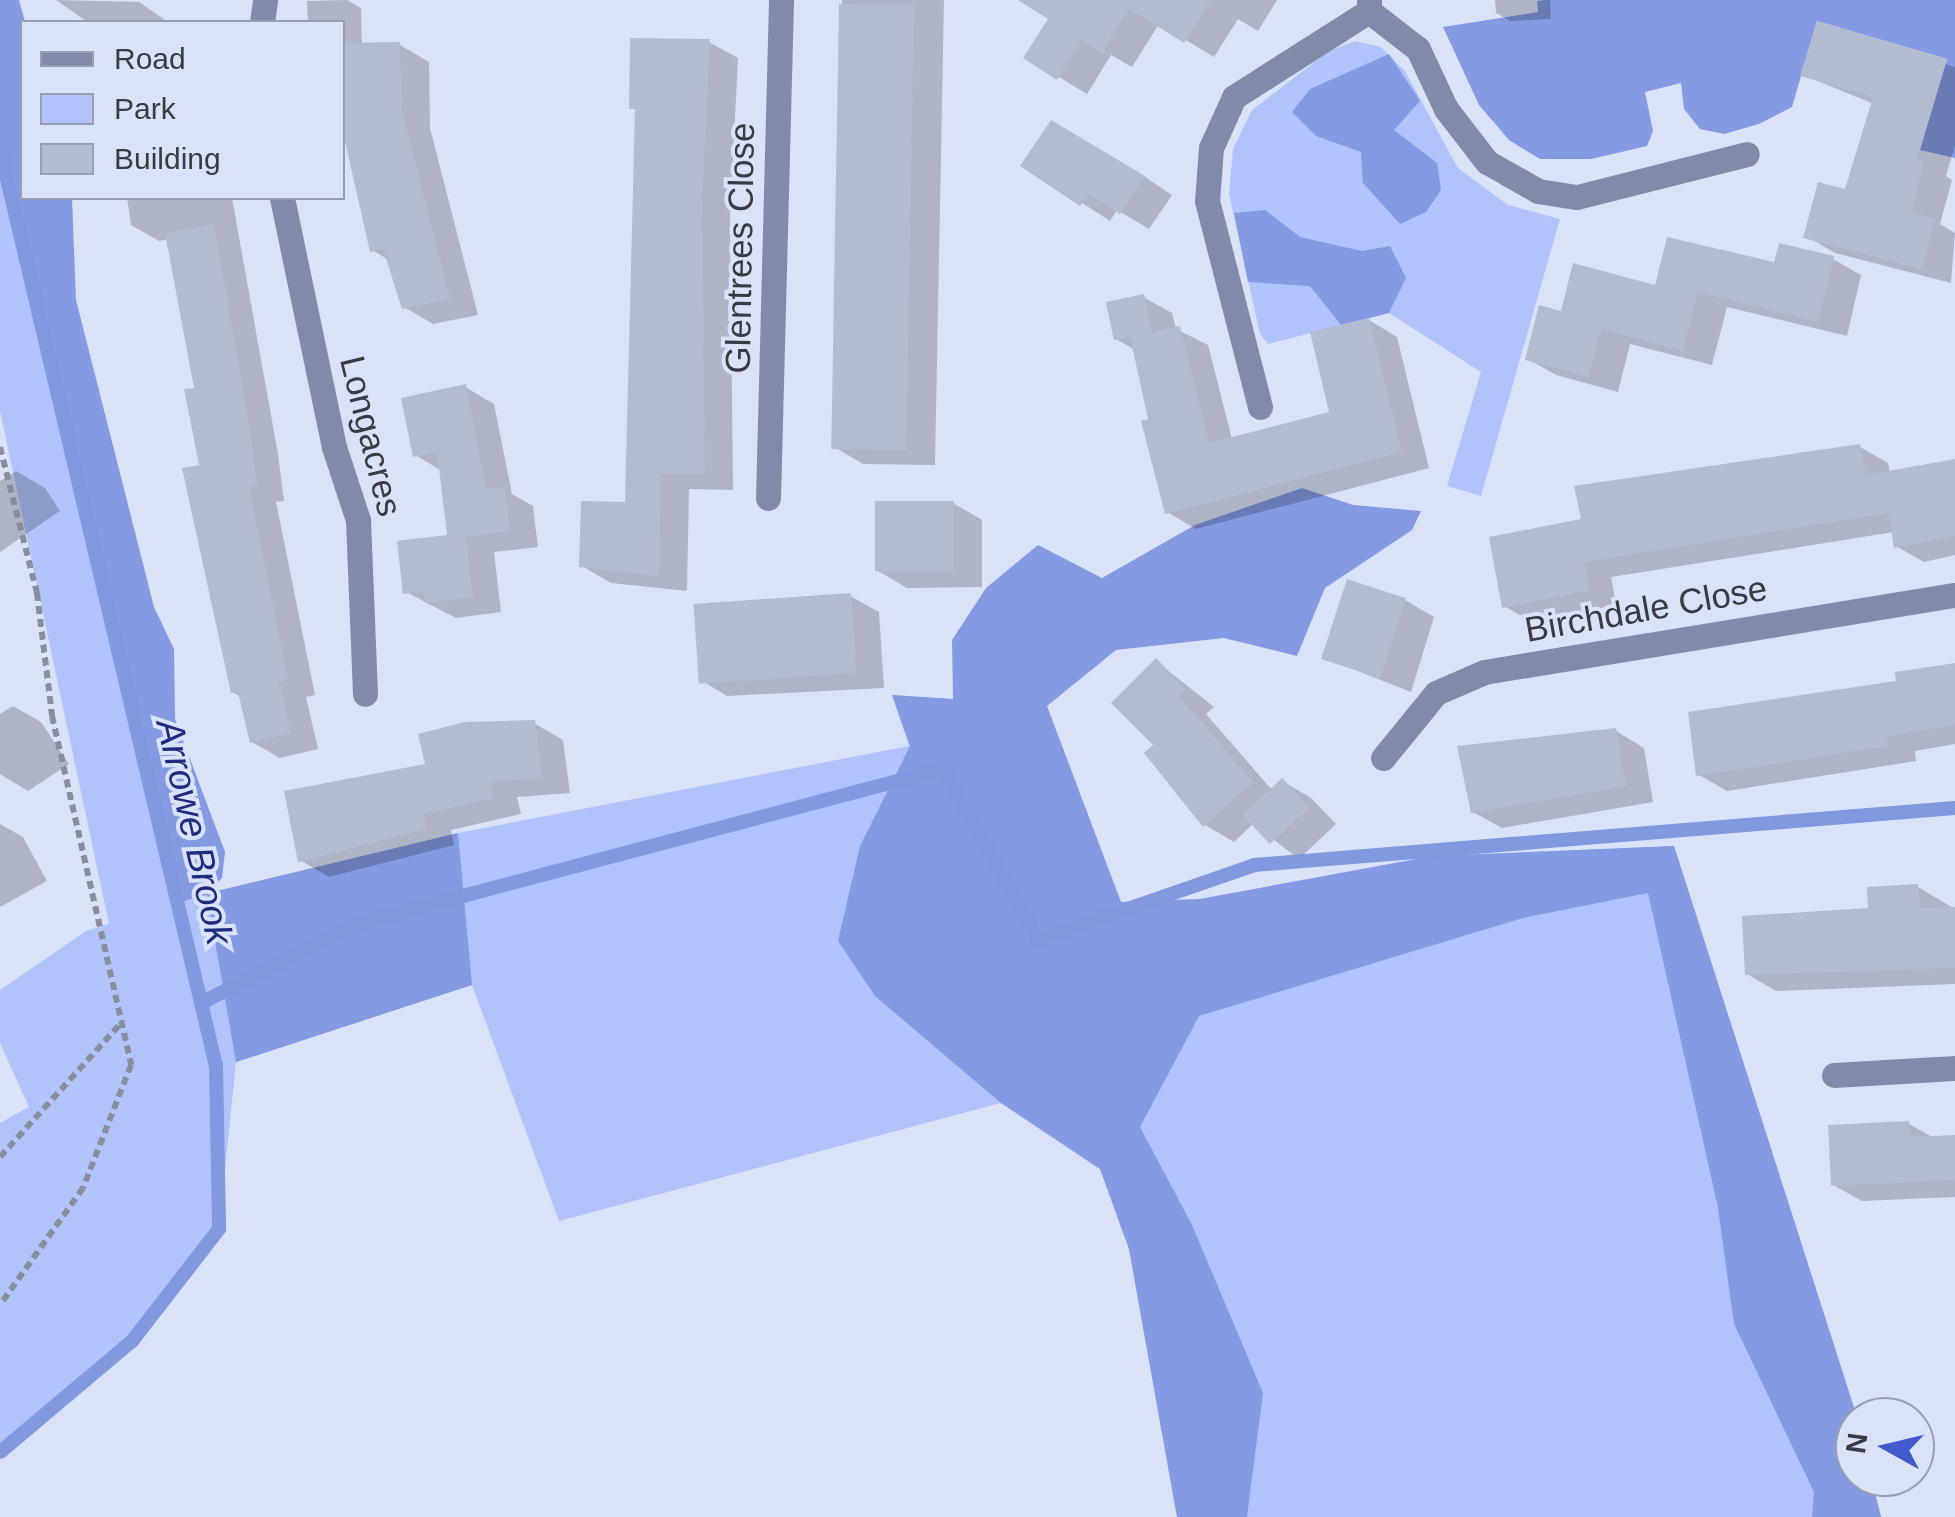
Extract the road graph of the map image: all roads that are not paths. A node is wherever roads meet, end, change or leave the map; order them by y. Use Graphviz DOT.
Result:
graph roads {
  1 [pos="781,0"];
  2 [pos="1369,6"];
  3 [pos="1747,154"];
  4 [pos="282,200"];
  5 [pos="1260,406"];
  6 [pos="768,498"];
  7 [pos="1955,595"];
  8 [pos="365,694"];
  9 [pos="1383,758"];
  10 [pos="1955,1068"];
  11 [pos="1834,1074"];
  1 -- 6 [label="street, Glentrees Close"];
  2 -- 3 [label="street"];
  2 -- 5 [label="street"];
  4 -- 8 [label="street, Longacres"];
  7 -- 9 [label="street, Birchdale Close"];
  10 -- 11 [label="street"];
}
